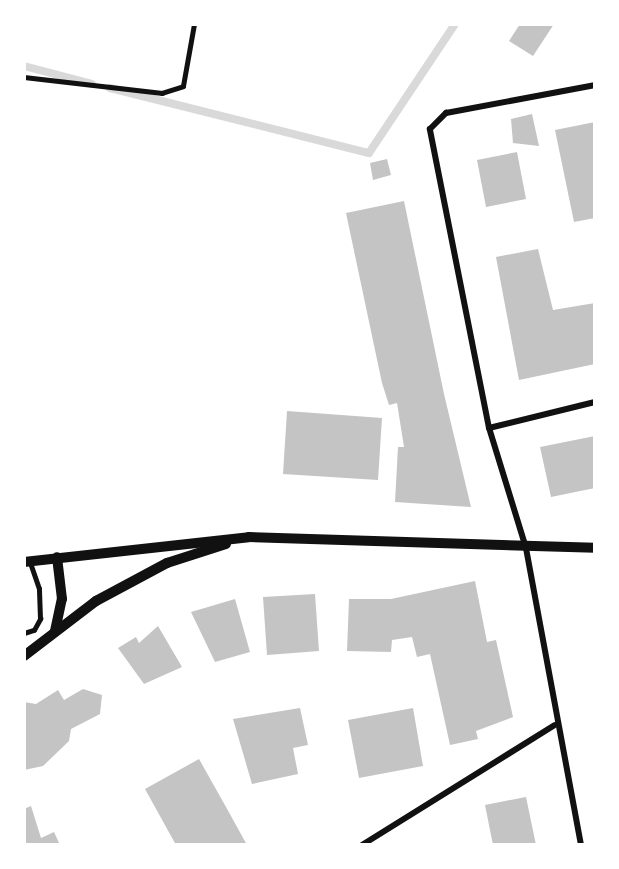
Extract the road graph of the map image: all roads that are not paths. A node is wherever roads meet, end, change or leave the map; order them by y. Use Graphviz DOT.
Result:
graph roads {
  1 [pos="194,24"];
  2 [pos="24,77"];
  3 [pos="595,85"];
  4 [pos="595,402"];
  5 [pos="489,428"];
  6 [pos="249,537"];
  7 [pos="526,548"];
  8 [pos="595,548"];
  9 [pos="57,557"];
  10 [pos="26,561"];
  11 [pos="55,631"];
  12 [pos="24,633"];
  13 [pos="24,656"];
  14 [pos="555,724"];
  15 [pos="362,845"];
  16 [pos="581,845"];
  1 -- 2 [label="lane"];
  3 -- 5 [label="street"];
  4 -- 5 [label="street"];
  5 -- 7 [label="street"];
  6 -- 7 [label="street"];
  6 -- 9 [label="street"];
  6 -- 11 [label="street"];
  7 -- 8 [label="street"];
  7 -- 14 [label="street"];
  9 -- 10 [label="street"];
  9 -- 11 [label="street"];
  10 -- 12 [label="lane"];
  11 -- 13 [label="street"];
  14 -- 15 [label="street"];
  14 -- 16 [label="street"];
}
